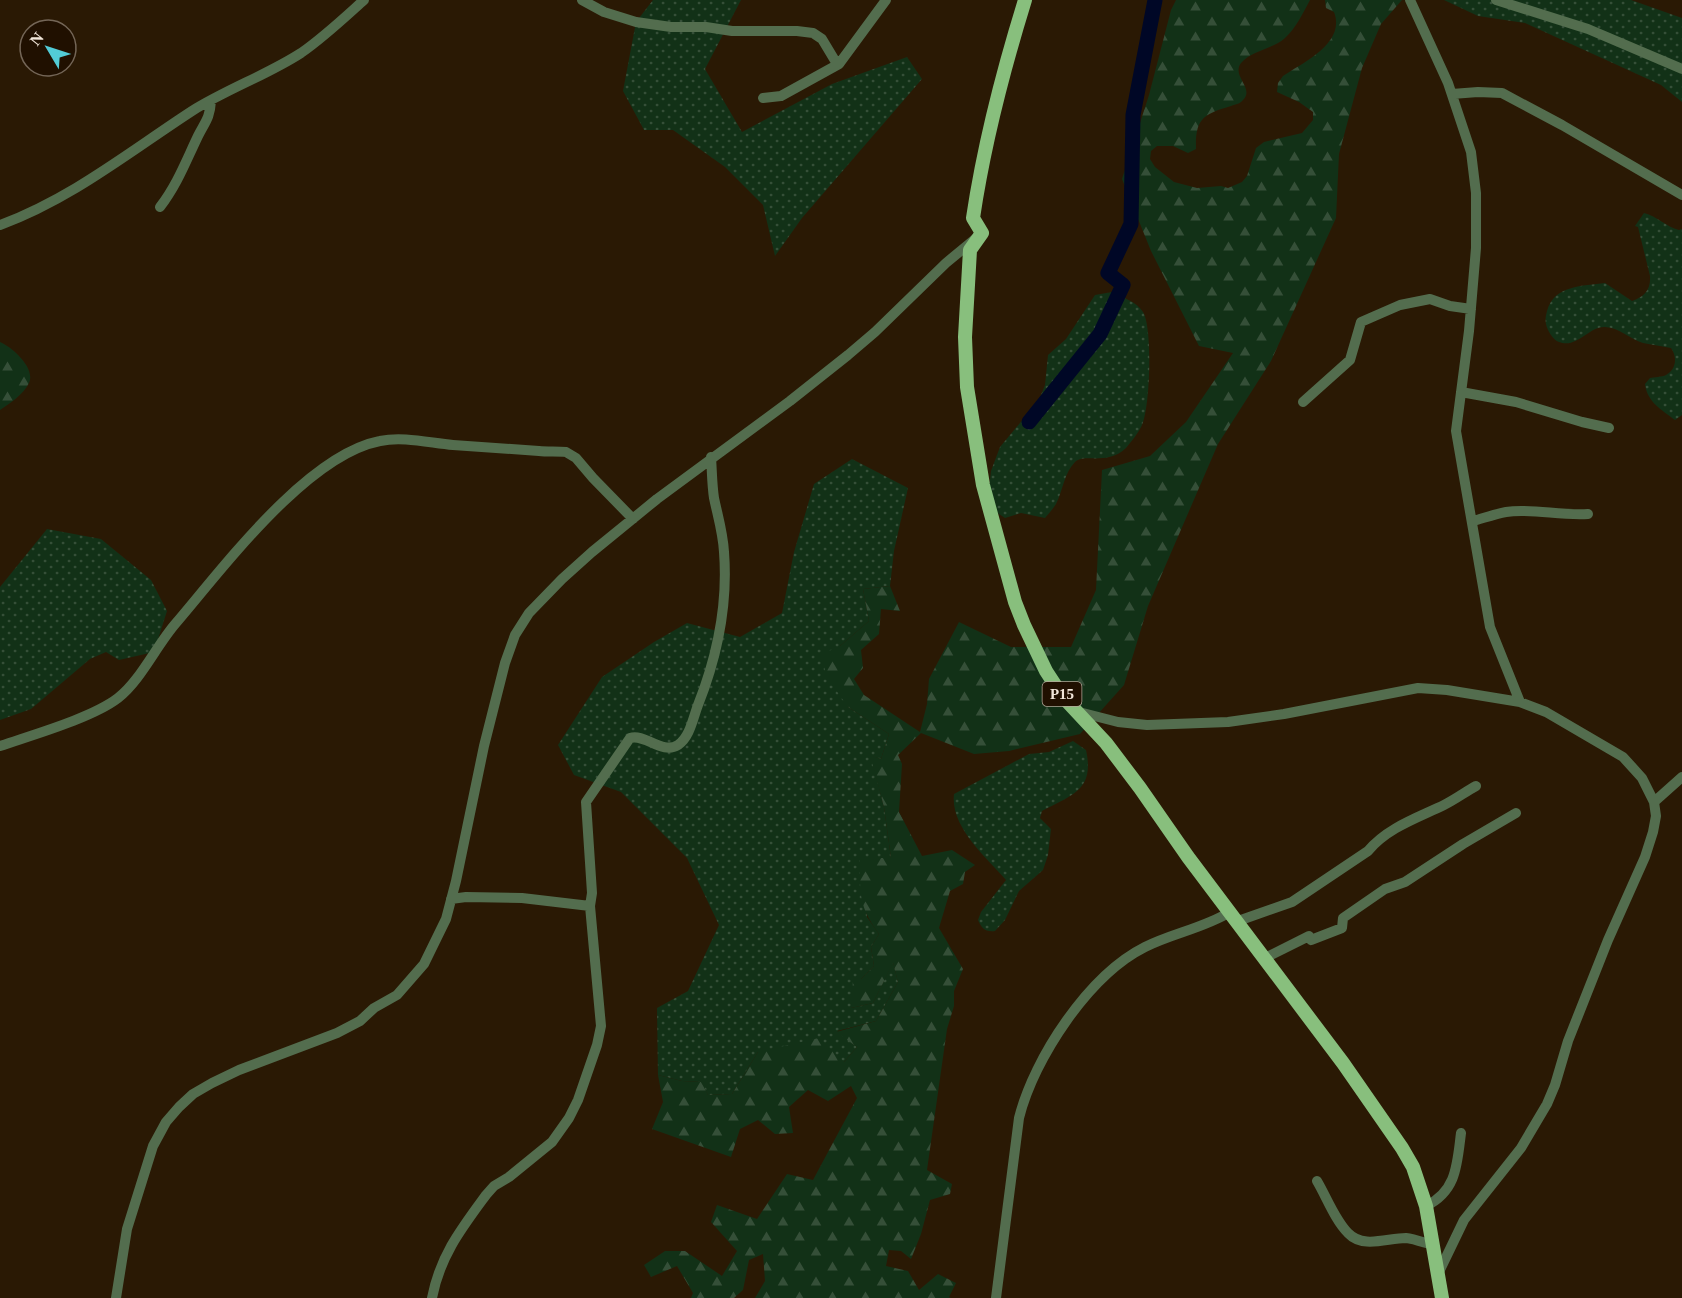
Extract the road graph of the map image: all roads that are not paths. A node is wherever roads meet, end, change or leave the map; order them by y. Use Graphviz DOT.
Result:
graph roads {
  1 [pos="364,0"];
  2 [pos="582,0"];
  3 [pos="886,0"];
  4 [pos="1025,0"];
  5 [pos="1410,0"];
  6 [pos="1496,0"];
  7 [pos="837,64"];
  8 [pos="1682,69"];
  9 [pos="1452,94"];
  10 [pos="763,98"];
  11 [pos="211,101"];
  12 [pos="1682,195"];
  13 [pos="160,207"];
  14 [pos="0,225"];
  15 [pos="982,233"];
  16 [pos="1471,309"];
  17 [pos="1461,392"];
  18 [pos="1303,402"];
  19 [pos="1609,428"];
  20 [pos="711,457"];
  21 [pos="1588,514"];
  22 [pos="633,519"];
  23 [pos="1473,521"];
  24 [pos="1520,702"];
  25 [pos="1076,711"];
  26 [pos="0,746"];
  27 [pos="1682,777"];
  28 [pos="1476,786"];
  29 [pos="1654,802"];
  30 [pos="1516,813"];
  31 [pos="451,898"];
  32 [pos="590,906"];
  33 [pos="1234,916"];
  34 [pos="1265,958"];
  35 [pos="1461,1133"];
  36 [pos="1317,1181"];
  37 [pos="1426,1206"];
  38 [pos="1433,1245"];
  39 [pos="1438,1274"];
  40 [pos="116,1298"];
  41 [pos="432,1298"];
  42 [pos="996,1298"];
  43 [pos="1442,1298"];
  1 -- 11 [label="street"];
  2 -- 7 [label="street"];
  3 -- 7 [label="street"];
  4 -- 15 [label="main road"];
  5 -- 9 [label="street"];
  6 -- 8 [label="street"];
  7 -- 10 [label="street"];
  9 -- 12 [label="street"];
  9 -- 16 [label="street"];
  11 -- 13 [label="street"];
  11 -- 14 [label="street"];
  15 -- 20 [label="street"];
  15 -- 25 [label="main road, P15"];
  16 -- 17 [label="street"];
  16 -- 18 [label="street"];
  17 -- 19 [label="street"];
  17 -- 23 [label="street"];
  20 -- 22 [label="street"];
  20 -- 32 [label="street"];
  21 -- 23 [label="street"];
  22 -- 26 [label="street"];
  22 -- 31 [label="street"];
  23 -- 24 [label="street"];
  24 -- 25 [label="street"];
  24 -- 29 [label="street"];
  25 -- 33 [label="main road, P15"];
  27 -- 29 [label="street"];
  28 -- 33 [label="street"];
  29 -- 39 [label="street"];
  30 -- 34 [label="street"];
  31 -- 32 [label="street"];
  31 -- 40 [label="street"];
  32 -- 41 [label="street"];
  33 -- 34 [label="main road, P15"];
  33 -- 42 [label="street"];
  34 -- 37 [label="main road, P15"];
  35 -- 37 [label="street"];
  36 -- 38 [label="street"];
  37 -- 38 [label="main road, P15"];
  38 -- 39 [label="main road, P15"];
  39 -- 43 [label="main road, P15"];
}
